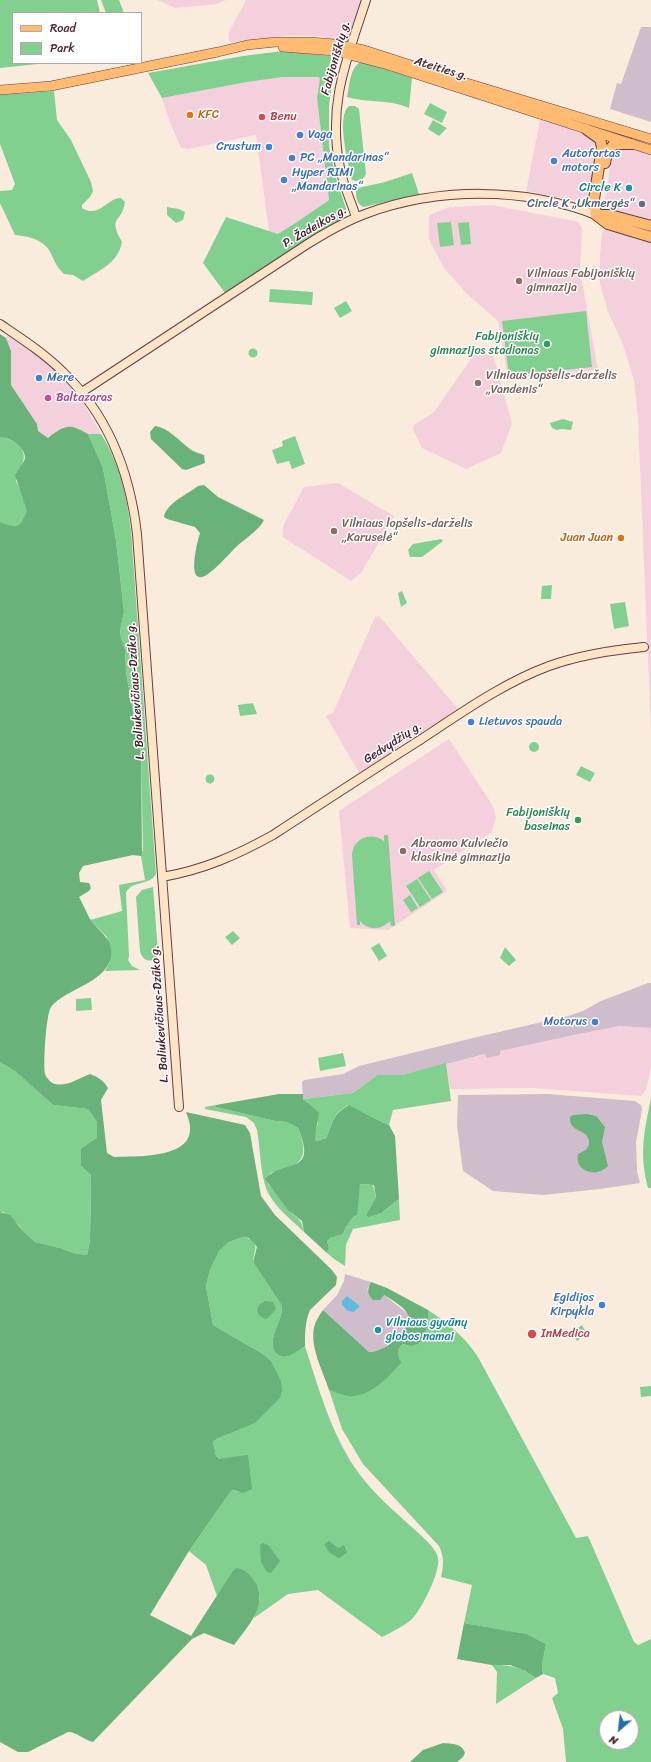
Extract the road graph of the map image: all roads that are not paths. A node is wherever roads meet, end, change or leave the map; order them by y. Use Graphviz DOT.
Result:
graph roads {
  1 [pos="366,0"];
  2 [pos="349,50"];
  3 [pos="0,90"];
  4 [pos="586,129"];
  5 [pos="651,139"];
  6 [pos="632,144"];
  7 [pos="651,150"];
  8 [pos="596,215"];
  9 [pos="356,217"];
  10 [pos="651,226"];
  11 [pos="651,237"];
  12 [pos="0,324"];
  13 [pos="82,392"];
  14 [pos="644,647"];
  15 [pos="162,877"];
  16 [pos="179,1107"];
  1 -- 2 [label="main road, Fabijoniškių g."];
  2 -- 3 [label="main road, Ateities g."];
  2 -- 4 [label="main road, Ateities g."];
  2 -- 5 [label="main road, Ateities g."];
  2 -- 9 [label="main road, Fabijoniškių g."];
  4 -- 6 [label="main road, Ateities g."];
  4 -- 8 [label="highway"];
  6 -- 7 [label="main road, Ateities g."];
  6 -- 8 [label="highway"];
  8 -- 9 [label="main road, P. Žadeikos g."];
  8 -- 10 [label="highway"];
  8 -- 11 [label="highway"];
  9 -- 13 [label="main road, P. Žadeikos g."];
  12 -- 13 [label="main road, L. Baliukevičiaus-Dzūko g."];
  13 -- 15 [label="main road, L. Baliukevičiaus-Dzūko g."];
  14 -- 15 [label="main road, Gedvydžių g."];
  15 -- 16 [label="main road, L. Baliukevičiaus-Dzūko g."];
}
